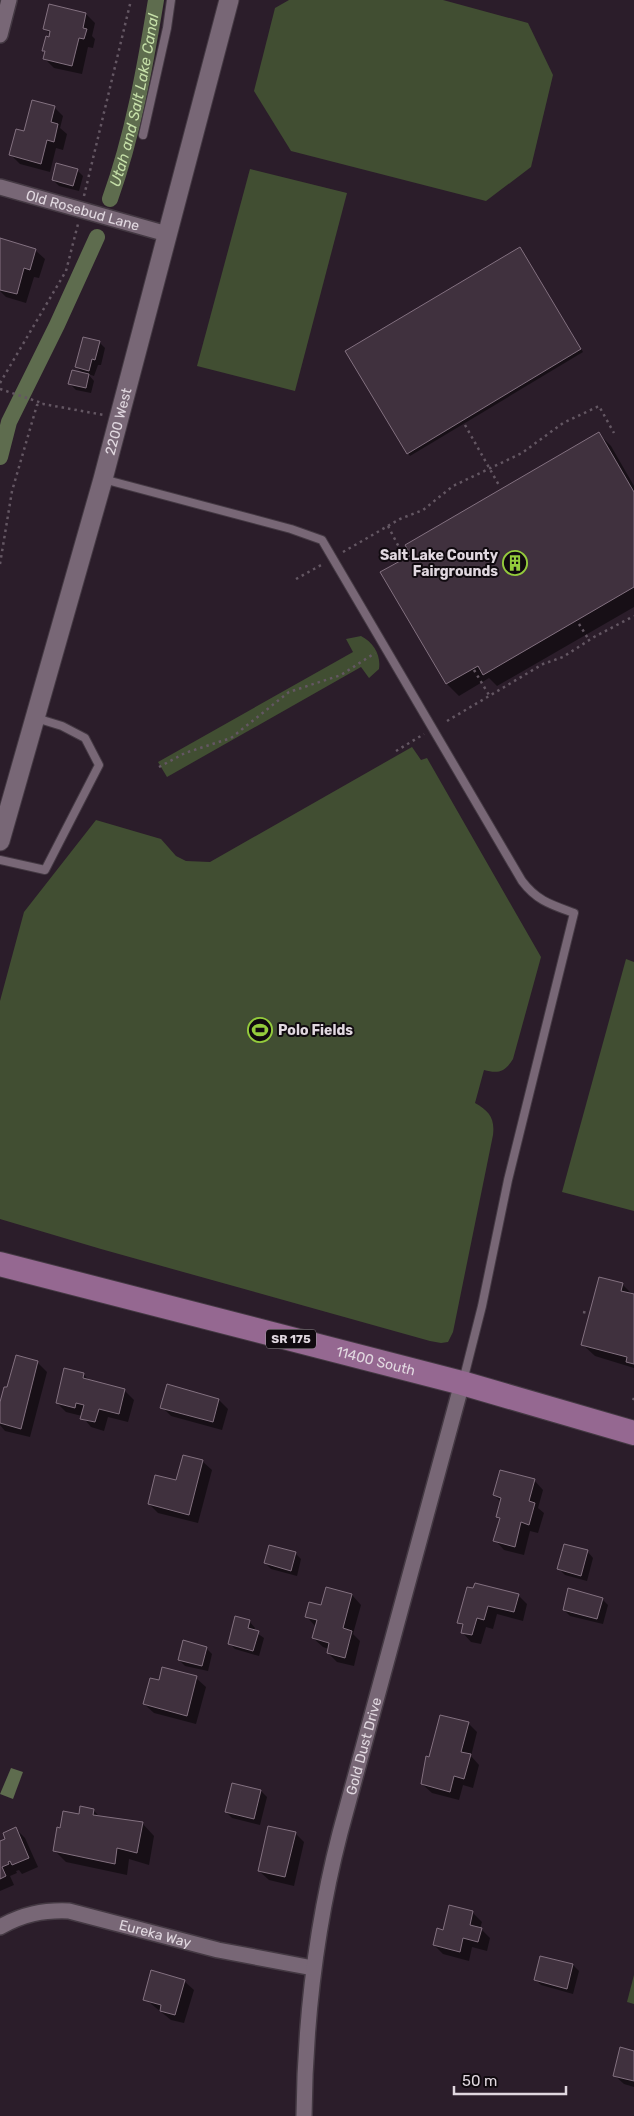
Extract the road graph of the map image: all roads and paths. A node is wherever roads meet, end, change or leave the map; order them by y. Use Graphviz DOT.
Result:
graph roads {
  1 [pos="10,0"];
  2 [pos="131,0"];
  3 [pos="171,0"];
  4 [pos="228,0"];
  5 [pos="0,35"];
  6 [pos="143,135"];
  7 [pos="0,187"];
  8 [pos="83,203"];
  9 [pos="78,221"];
  10 [pos="167,234"];
  11 [pos="0,383"];
  12 [pos="0,389"];
  13 [pos="43,404"];
  14 [pos="119,418"];
  15 [pos="465,425"];
  16 [pos="614,433"];
  17 [pos="489,468"];
  18 [pos="103,479"];
  19 [pos="500,487"];
  20 [pos="388,526"];
  21 [pos="344,552"];
  22 [pos="402,553"];
  23 [pos="0,564"];
  24 [pos="323,564"];
  25 [pos="296,579"];
  26 [pos="634,616"];
  27 [pos="579,624"];
  28 [pos="589,640"];
  29 [pos="377,653"];
  30 [pos="474,670"];
  31 [pos="489,695"];
  32 [pos="35,718"];
  33 [pos="447,721"];
  34 [pos="425,733"];
  35 [pos="396,751"];
  36 [pos="159,767"];
  37 [pos="0,841"];
  38 [pos="0,860"];
  39 [pos="0,1264"];
  40 [pos="583,1312"];
  41 [pos="589,1313"];
  42 [pos="462,1383"];
  43 [pos="634,1433"];
  44 [pos="0,1927"];
  45 [pos="313,1968"];
  46 [pos="304,2116"];
  1 -- 5 [label="street"];
  2 -- 8 [label="path"];
  3 -- 6 [label="lane"];
  4 -- 10 [label="street, 2200 West"];
  7 -- 10 [label="street, Old Rosebud Lane"];
  9 -- 11 [label="path"];
  10 -- 14 [label="street, 2200 West"];
  12 -- 13 [label="path"];
  13 -- 14 [label="path"];
  13 -- 23 [label="path"];
  14 -- 18 [label="street, 2200 West"];
  15 -- 17 [label="path"];
  16 -- 17 [label="path"];
  17 -- 19 [label="path"];
  17 -- 20 [label="path"];
  18 -- 32 [label="street, 2200 West"];
  18 -- 42 [label="lane"];
  20 -- 21 [label="path"];
  20 -- 22 [label="path"];
  24 -- 25 [label="path"];
  26 -- 28 [label="path"];
  27 -- 28 [label="path"];
  28 -- 31 [label="path"];
  29 -- 36 [label="path"];
  30 -- 31 [label="path"];
  31 -- 33 [label="path"];
  32 -- 37 [label="street, 2200 West"];
  32 -- 38 [label="lane"];
  34 -- 35 [label="path"];
  39 -- 42 [label="main road, 11400 South / SR 175"];
  40 -- 41 [label="path"];
  42 -- 43 [label="main road, 11400 South / SR 175"];
  42 -- 45 [label="street, Gold Dust Drive"];
  44 -- 45 [label="street, Eureka Way"];
  45 -- 46 [label="street, Gold Dust Drive"];
}
